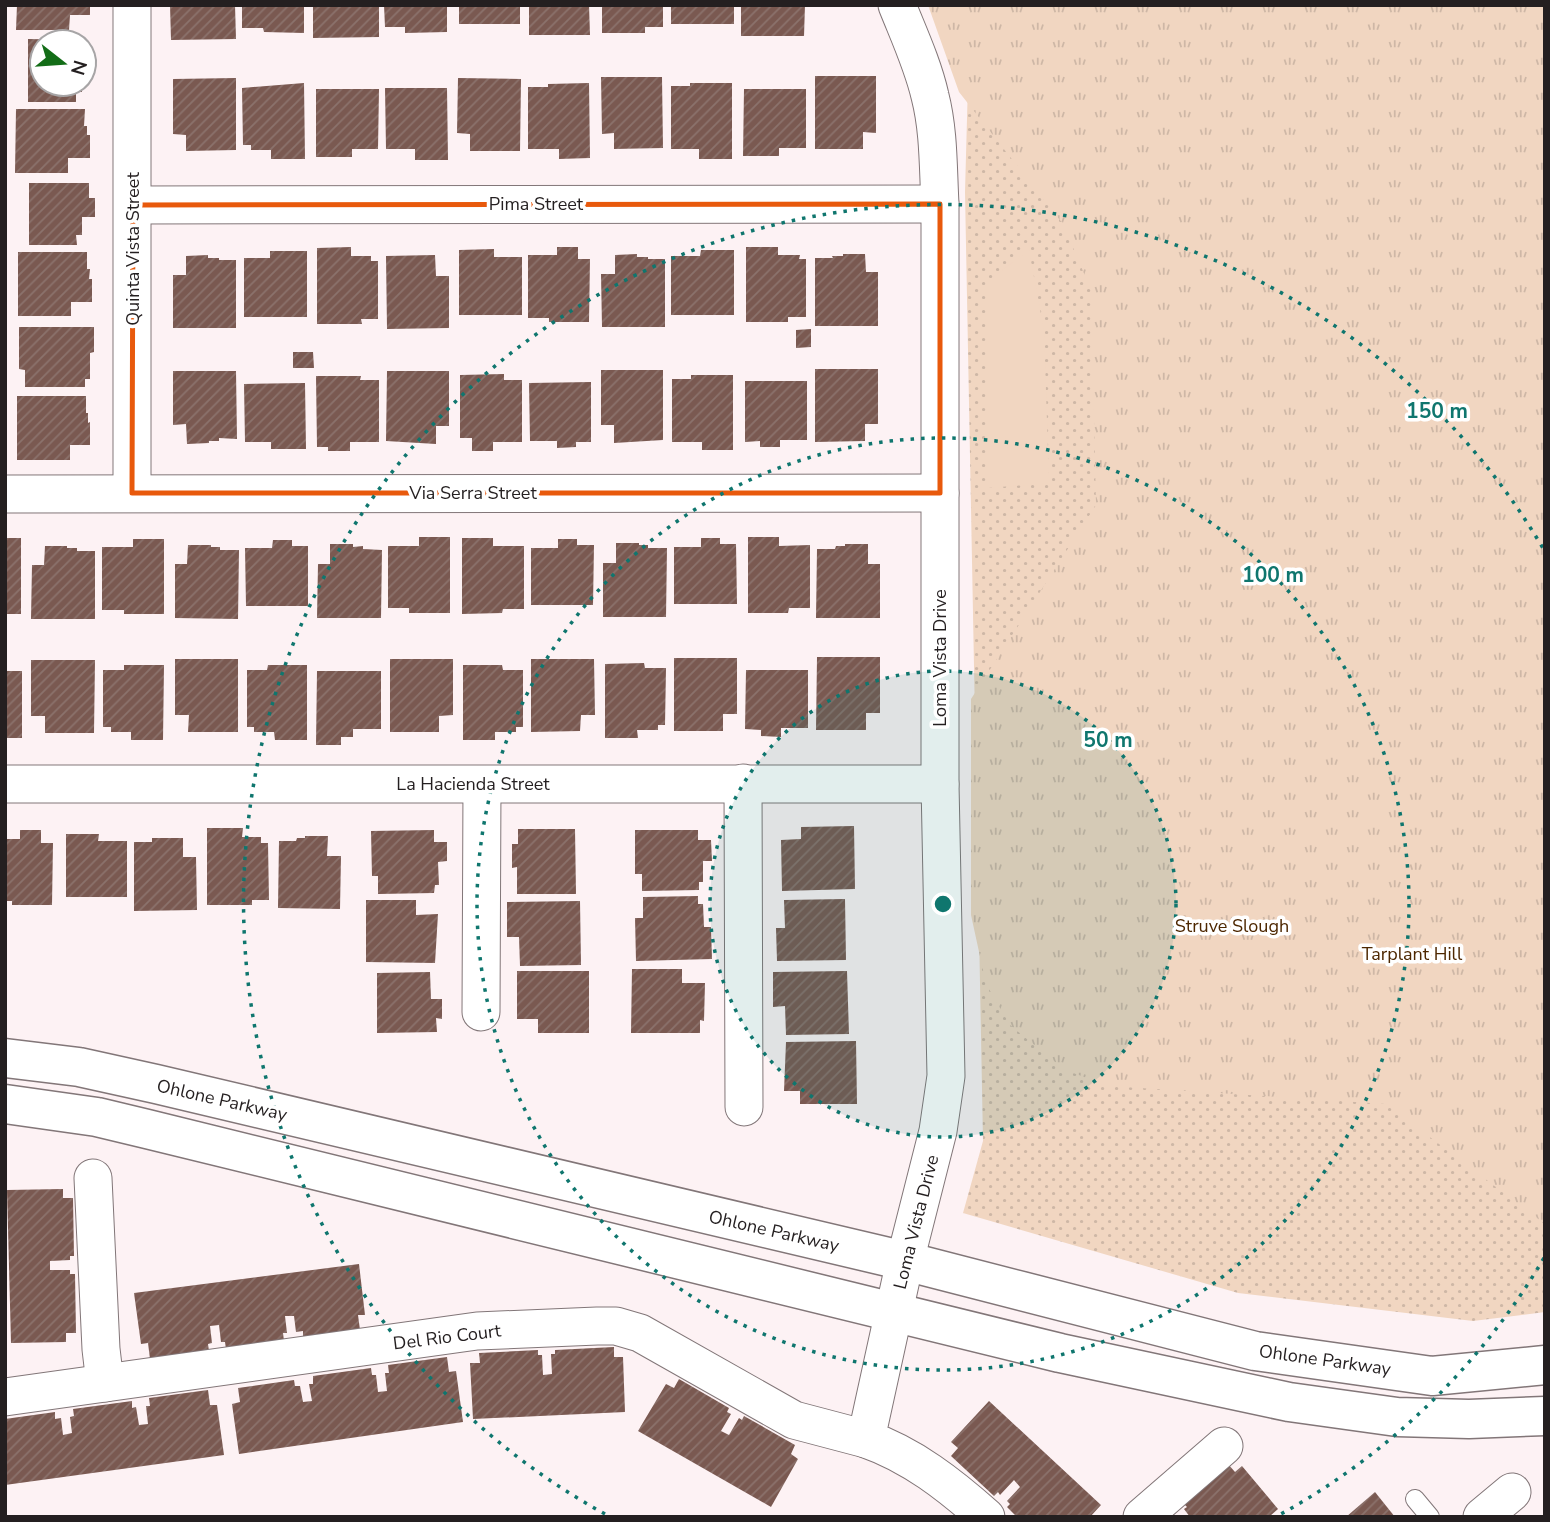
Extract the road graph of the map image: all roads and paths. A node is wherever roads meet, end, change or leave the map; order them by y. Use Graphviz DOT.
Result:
graph roads {
  1 [pos="132,5"];
  2 [pos="897,5"];
  3 [pos="940,204"];
  4 [pos="133,205"];
  5 [pos="132,493"];
  6 [pos="5,494"];
  7 [pos="940,494"];
  8 [pos="743,783"];
  9 [pos="5,784"];
  10 [pos="940,784"];
  11 [pos="482,785"];
  12 [pos="481,1012"];
  13 [pos="5,1058"];
  14 [pos="5,1104"];
  15 [pos="744,1107"];
  16 [pos="93,1178"];
  17 [pos="905,1262"];
  18 [pos="894,1312"];
  19 [pos="1545,1365"];
  20 [pos="105,1382"];
  21 [pos="5,1397"];
  22 [pos="1545,1416"];
  23 [pos="866,1439"];
  24 [pos="1224,1446"];
  25 [pos="1512,1492"];
  26 [pos="1415,1499"];
  27 [pos="985,1517"];
  28 [pos="1142,1517"];
  29 [pos="1430,1517"];
  30 [pos="1482,1517"];
  1 -- 4 [label="street, Quinta Vista Street"];
  2 -- 3 [label="street, Loma Vista Drive"];
  3 -- 4 [label="street, Pima Street"];
  3 -- 7 [label="street, Loma Vista Drive"];
  4 -- 5 [label="street, Quinta Vista Street"];
  5 -- 6 [label="street, Via Serra Street"];
  5 -- 7 [label="street, Via Serra Street"];
  7 -- 10 [label="street, Loma Vista Drive"];
  8 -- 10 [label="street, La Hacienda Street"];
  8 -- 11 [label="street, La Hacienda Street"];
  8 -- 15 [label="street"];
  9 -- 11 [label="street, La Hacienda Street"];
  10 -- 17 [label="street, Loma Vista Drive"];
  11 -- 12 [label="street"];
  13 -- 17 [label="street, Ohlone Parkway"];
  14 -- 18 [label="street"];
  16 -- 20 [label="street"];
  17 -- 18 [label="street, Loma Vista Drive"];
  17 -- 19 [label="street, Ohlone Parkway"];
  18 -- 22 [label="street"];
  18 -- 23 [label="street, Loma Vista Drive"];
  20 -- 21 [label="street, Del Rio Court"];
  20 -- 23 [label="street, Del Rio Court"];
  23 -- 27 [label="street, Del Rio Court"];
  24 -- 28 [label="street"];
  25 -- 30 [label="street"];
  26 -- 29 [label="lane"];
}
